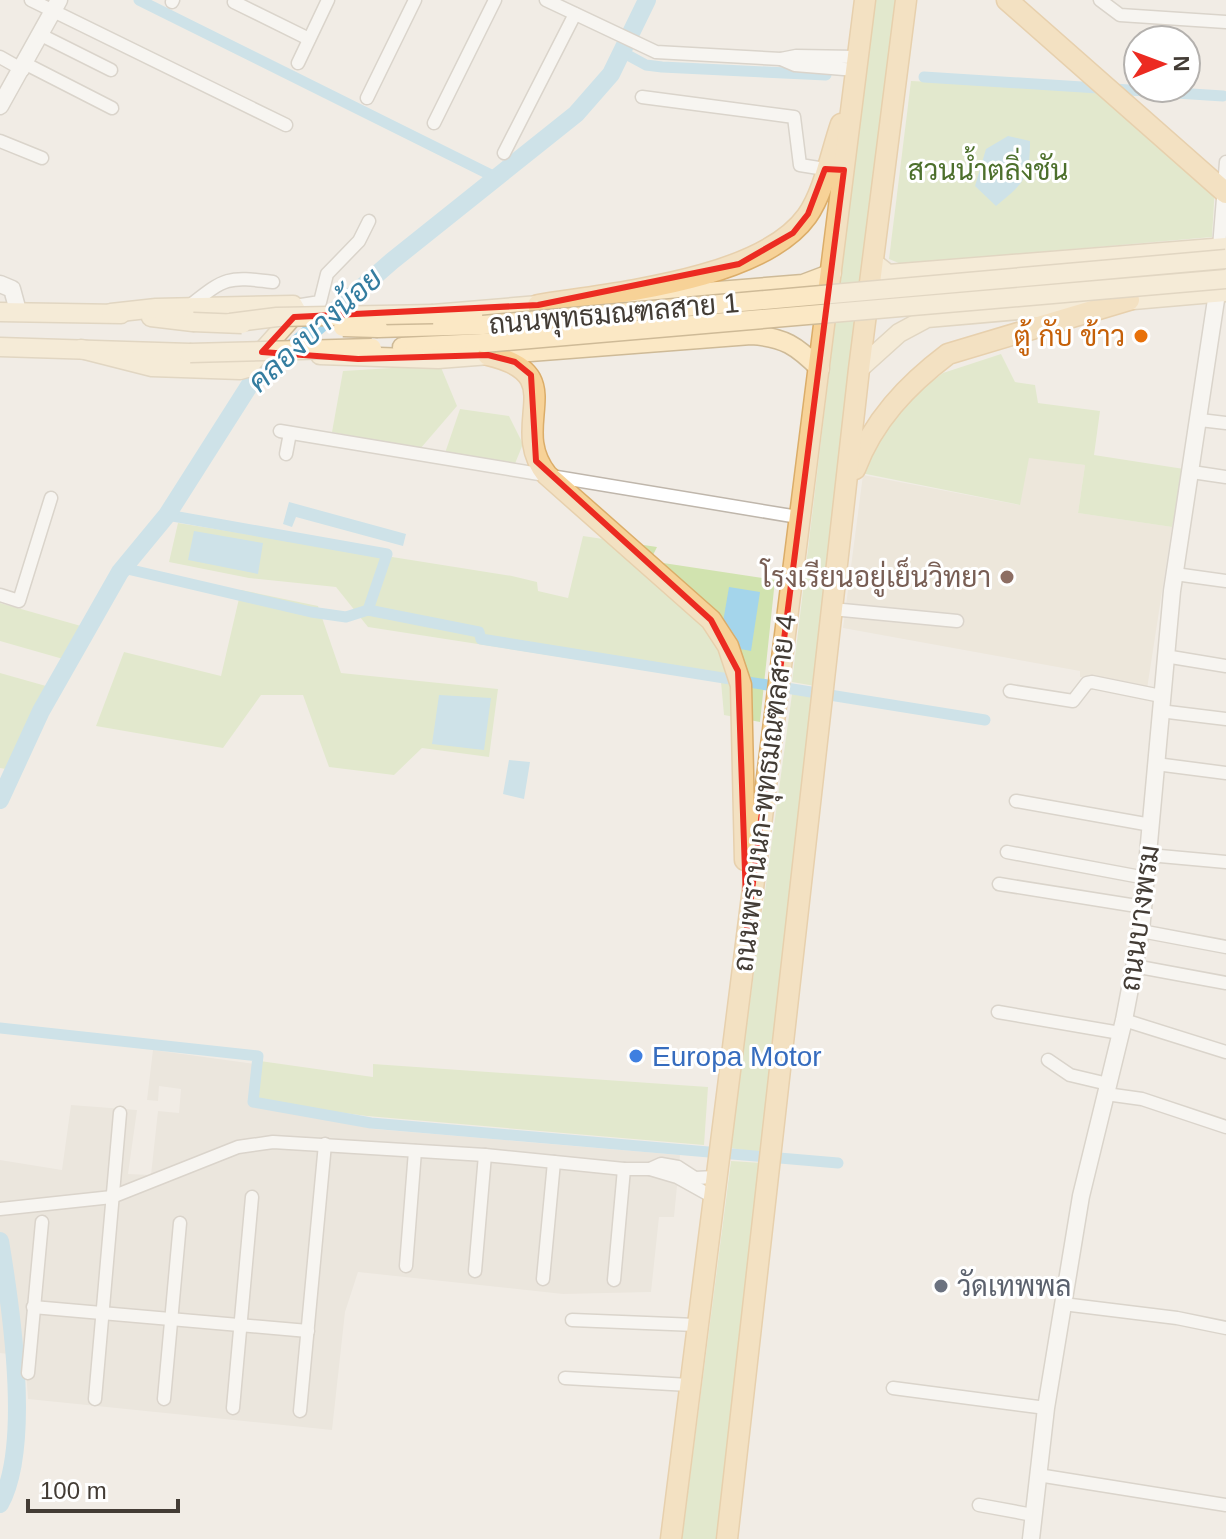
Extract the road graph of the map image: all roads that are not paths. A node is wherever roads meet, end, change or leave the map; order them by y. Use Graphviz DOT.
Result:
graph roads {
  1 [pos="31,0"];
  2 [pos="328,0"];
  3 [pos="415,0"];
  4 [pos="495,0"];
  5 [pos="546,0"];
  6 [pos="865,0"];
  7 [pos="906,0"];
  8 [pos="1007,0"];
  9 [pos="1100,0"];
  10 [pos="234,2"];
  11 [pos="56,6"];
  12 [pos="575,14"];
  13 [pos="1226,22"];
  14 [pos="41,35"];
  15 [pos="309,39"];
  16 [pos="0,57"];
  17 [pos="298,63"];
  18 [pos="24,67"];
  19 [pos="111,70"];
  20 [pos="855,72"];
  21 [pos="642,97"];
  22 [pos="367,98"];
  23 [pos="0,106"];
  24 [pos="112,108"];
  25 [pos="434,123"];
  26 [pos="286,125"];
  27 [pos="0,141"];
  28 [pos="504,153"];
  29 [pos="42,158"];
  30 [pos="1226,162"];
  31 [pos="834,170"];
  32 [pos="1225,192"];
  33 [pos="369,221"];
  34 [pos="1224,251"];
  35 [pos="873,262"];
  36 [pos="996,266"];
  37 [pos="832,273"];
  38 [pos="273,282"];
  39 [pos="0,284"];
  40 [pos="1223,288"];
  41 [pos="710,292"];
  42 [pos="1129,300"];
  43 [pos="538,305"];
  44 [pos="295,306"];
  45 [pos="9,311"];
  46 [pos="992,313"];
  47 [pos="190,314"];
  48 [pos="230,323"];
  49 [pos="705,338"];
  50 [pos="485,341"];
  51 [pos="0,347"];
  52 [pos="81,349"];
  53 [pos="820,369"];
  54 [pos="859,369"];
  55 [pos="1200,420"];
  56 [pos="1226,423"];
  57 [pos="286,454"];
  58 [pos="1192,472"];
  59 [pos="547,475"];
  60 [pos="1226,477"];
  61 [pos="845,497"];
  62 [pos="51,498"];
  63 [pos="798,517"];
  64 [pos="1175,574"];
  65 [pos="1226,581"];
  66 [pos="0,595"];
  67 [pos="832,609"];
  68 [pos="957,621"];
  69 [pos="1165,656"];
  70 [pos="1226,666"];
  71 [pos="1010,691"];
  72 [pos="1161,704"];
  73 [pos="1226,712"];
  74 [pos="1226,719"];
  75 [pos="1156,764"];
  76 [pos="1226,773"];
  77 [pos="1016,801"];
  78 [pos="1151,825"];
  79 [pos="1007,852"];
  80 [pos="1149,855"];
  81 [pos="1226,862"];
  82 [pos="1146,878"];
  83 [pos="999,884"];
  84 [pos="1143,907"];
  85 [pos="747,929"];
  86 [pos="1141,931"];
  87 [pos="1226,947"];
  88 [pos="1134,966"];
  89 [pos="1226,983"];
  90 [pos="998,1012"];
  91 [pos="1122,1026"];
  92 [pos="1226,1052"];
  93 [pos="1048,1060"];
  94 [pos="1107,1089"];
  95 [pos="120,1113"];
  96 [pos="1226,1127"];
  97 [pos="325,1144"];
  98 [pos="415,1151"];
  99 [pos="485,1155"];
  100 [pos="554,1162"];
  101 [pos="716,1168"];
  102 [pos="624,1169"];
  103 [pos="650,1169"];
  104 [pos="112,1197"];
  105 [pos="252,1197"];
  106 [pos="0,1209"];
  107 [pos="42,1222"];
  108 [pos="180,1223"];
  109 [pos="406,1266"];
  110 [pos="475,1271"];
  111 [pos="543,1279"];
  112 [pos="614,1280"];
  113 [pos="1063,1304"];
  114 [pos="33,1307"];
  115 [pos="102,1313"];
  116 [pos="171,1319"];
  117 [pos="572,1320"];
  118 [pos="240,1325"];
  119 [pos="696,1325"];
  120 [pos="1226,1328"];
  121 [pos="308,1331"];
  122 [pos="28,1373"];
  123 [pos="565,1378"];
  124 [pos="689,1385"];
  125 [pos="893,1388"];
  126 [pos="95,1399"];
  127 [pos="164,1399"];
  128 [pos="233,1408"];
  129 [pos="1046,1408"];
  130 [pos="300,1411"];
  131 [pos="1038,1475"];
  132 [pos="979,1505"];
  133 [pos="1226,1505"];
  134 [pos="1033,1515"];
  135 [pos="671,1539"];
  136 [pos="727,1539"];
  137 [pos="1031,1539"];
  1 -- 11 [label="street"];
  2 -- 15 [label="street"];
  3 -- 22 [label="street"];
  4 -- 25 [label="street"];
  5 -- 12 [label="street"];
  6 -- 20 [label="main road, ถนนพรานนก-พุทธมณฑลสาย 4"];
  7 -- 35 [label="main road, ถนนพรานนก-พุทธมณฑลสาย 4"];
  8 -- 32 [label="main road"];
  9 -- 13 [label="street"];
  10 -- 15 [label="street"];
  11 -- 14 [label="street"];
  11 -- 26 [label="street"];
  12 -- 20 [label="street"];
  12 -- 28 [label="street"];
  14 -- 18 [label="street"];
  14 -- 19 [label="street"];
  15 -- 17 [label="street"];
  16 -- 18 [label="street"];
  18 -- 23 [label="street"];
  18 -- 24 [label="street"];
  20 -- 31 [label="main road, ถนนพรานนก-พุทธมณฑลสาย 4"];
  21 -- 31 [label="street"];
  27 -- 29 [label="street"];
  30 -- 32 [label="street"];
  31 -- 37 [label="main road, ถนนพรานนก-พุทธมณฑลสาย 4"];
  31 -- 43 [label="main road"];
  32 -- 34 [label="street"];
  33 -- 44 [label="street"];
  34 -- 36 [label="main road"];
  34 -- 50 [label="main road, ถนนพุทธมณฑลสาย 1, bridge"];
  35 -- 36 [label="main road"];
  35 -- 54 [label="main road, ถนนพรานนก-พุทธมณฑลสาย 4"];
  36 -- 46 [label="main road"];
  37 -- 41 [label="main road"];
  37 -- 53 [label="main road, ถนนพรานนก-พุทธมณฑลสาย 4"];
  38 -- 47 [label="street"];
  39 -- 45 [label="street"];
  40 -- 42 [label="main road"];
  40 -- 50 [label="main road, ถนนพุทธมณฑลสาย 1, bridge"];
  40 -- 55 [label="street, ถนนบางพรม"];
  41 -- 43 [label="main road"];
  41 -- 49 [label="main road"];
  42 -- 46 [label="main road"];
  42 -- 61 [label="main road"];
  43 -- 48 [label="main road, bridge"];
  44 -- 47 [label="main road"];
  44 -- 52 [label="main road"];
  45 -- 47 [label="main road, ถนนพุทธมณฑลสาย 1"];
  46 -- 54 [label="main road"];
  47 -- 48 [label="main road, ถนนพุทธมณฑลสาย 1, bridge"];
  48 -- 50 [label="main road, ถนนพุทธมณฑลสาย 1, bridge"];
  49 -- 50 [label="main road"];
  49 -- 53 [label="main road"];
  50 -- 52 [label="main road, ถนนพุทธมณฑลสาย 1, bridge"];
  50 -- 59 [label="main road"];
  51 -- 52 [label="main road, ถนนพุทธมณฑลสาย 1"];
  53 -- 63 [label="main road, ถนนพรานนก-พุทธมณฑลสาย 4"];
  54 -- 61 [label="main road, ถนนพรานนก-พุทธมณฑลสาย 4"];
  55 -- 56 [label="street"];
  55 -- 58 [label="street, ถนนบางพรม"];
  57 -- 59 [label="street"];
  58 -- 60 [label="street"];
  58 -- 64 [label="street, ถนนบางพรม"];
  59 -- 63 [label="street"];
  59 -- 85 [label="main road"];
  61 -- 67 [label="main road, ถนนพรานนก-พุทธมณฑลสาย 4"];
  62 -- 66 [label="street"];
  63 -- 85 [label="main road, ถนนพรานนก-พุทธมณฑลสาย 4"];
  64 -- 65 [label="street"];
  64 -- 69 [label="street, ถนนบางพรม"];
  67 -- 68 [label="street"];
  67 -- 136 [label="main road, ถนนพรานนก-พุทธมณฑลสาย 4"];
  69 -- 70 [label="street"];
  69 -- 72 [label="street, ถนนบางพรม"];
  71 -- 72 [label="street"];
  72 -- 73 [label="street"];
  72 -- 74 [label="street"];
  72 -- 75 [label="street, ถนนบางพรม"];
  75 -- 76 [label="street"];
  75 -- 78 [label="street, ถนนบางพรม"];
  77 -- 78 [label="street"];
  78 -- 80 [label="street, ถนนบางพรม"];
  79 -- 82 [label="street"];
  80 -- 81 [label="street"];
  80 -- 82 [label="street, ถนนบางพรม"];
  82 -- 84 [label="street, ถนนบางพรม"];
  83 -- 84 [label="street"];
  84 -- 86 [label="street, ถนนบางพรม"];
  85 -- 101 [label="main road, ถนนพรานนก-พุทธมณฑลสาย 4"];
  86 -- 87 [label="street"];
  86 -- 88 [label="street, ถนนบางพรม"];
  88 -- 89 [label="street"];
  88 -- 91 [label="street, ถนนบางพรม"];
  90 -- 91 [label="street"];
  91 -- 92 [label="street"];
  91 -- 94 [label="street, ถนนบางพรม"];
  93 -- 94 [label="street"];
  94 -- 96 [label="street"];
  94 -- 113 [label="street, ถนนบางพรม"];
  95 -- 104 [label="street"];
  97 -- 98 [label="street"];
  97 -- 104 [label="street"];
  97 -- 121 [label="street"];
  98 -- 99 [label="street"];
  98 -- 109 [label="street"];
  99 -- 100 [label="street"];
  99 -- 110 [label="street"];
  100 -- 102 [label="street"];
  100 -- 111 [label="street"];
  101 -- 103 [label="street"];
  101 -- 103 [label="street"];
  101 -- 119 [label="main road, ถนนพรานนก-พุทธมณฑลสาย 4"];
  102 -- 103 [label="street"];
  102 -- 112 [label="street"];
  104 -- 106 [label="street"];
  104 -- 115 [label="street"];
  105 -- 118 [label="street"];
  107 -- 114 [label="street"];
  108 -- 116 [label="street"];
  113 -- 120 [label="street"];
  113 -- 129 [label="street, ถนนบางพรม"];
  114 -- 115 [label="street"];
  114 -- 122 [label="street"];
  115 -- 116 [label="street"];
  115 -- 126 [label="street"];
  116 -- 118 [label="street"];
  116 -- 127 [label="street"];
  117 -- 119 [label="street"];
  118 -- 121 [label="street"];
  118 -- 128 [label="street"];
  119 -- 124 [label="main road, ถนนพรานนก-พุทธมณฑลสาย 4"];
  121 -- 130 [label="street"];
  123 -- 124 [label="street"];
  124 -- 135 [label="main road, ถนนพรานนก-พุทธมณฑลสาย 4"];
  125 -- 129 [label="street"];
  129 -- 131 [label="street, ถนนบางพรม"];
  131 -- 133 [label="street"];
  131 -- 134 [label="street, ถนนบางพรม"];
  132 -- 134 [label="street"];
  134 -- 137 [label="street, ถนนบางพรม"];
}
